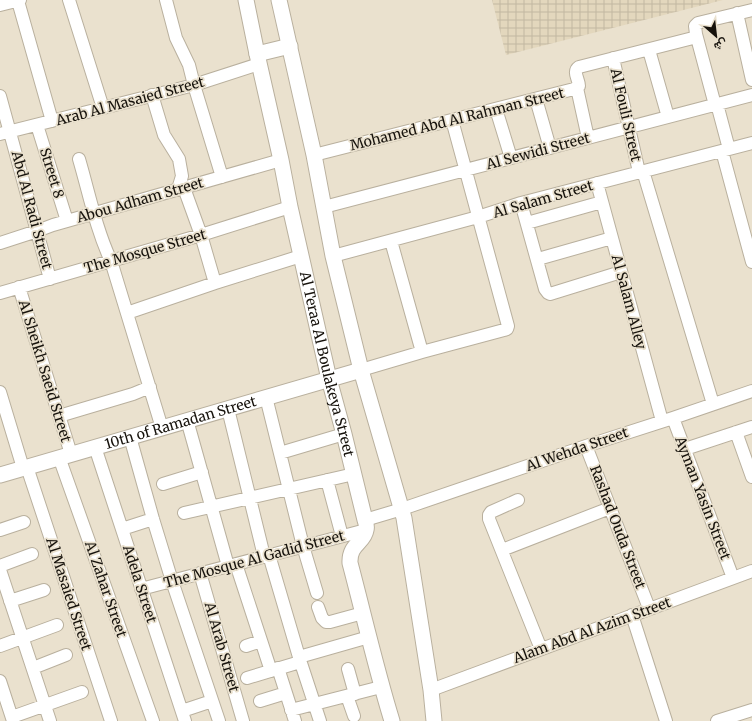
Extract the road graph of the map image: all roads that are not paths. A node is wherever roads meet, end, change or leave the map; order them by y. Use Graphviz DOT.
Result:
graph roads {
  1 [pos="19,0"];
  2 [pos="69,0"];
  3 [pos="166,0"];
  4 [pos="246,0"];
  5 [pos="279,0"];
  6 [pos="0,5"];
  7 [pos="752,10"];
  8 [pos="737,13"];
  9 [pos="696,34"];
  10 [pos="290,46"];
  11 [pos="649,50"];
  12 [pos="613,58"];
  13 [pos="258,59"];
  14 [pos="752,80"];
  15 [pos="194,85"];
  16 [pos="577,88"];
  17 [pos="152,95"];
  18 [pos="752,95"];
  19 [pos="0,96"];
  20 [pos="536,99"];
  21 [pos="716,104"];
  22 [pos="103,108"];
  23 [pos="496,109"];
  24 [pos="668,117"];
  25 [pos="452,120"];
  26 [pos="52,121"];
  27 [pos="37,125"];
  28 [pos="628,127"];
  29 [pos="5,133"];
  30 [pos="588,138"];
  31 [pos="752,143"];
  32 [pos="550,148"];
  33 [pos="726,150"];
  34 [pos="314,155"];
  35 [pos="511,158"];
  36 [pos="79,159"];
  37 [pos="281,160"];
  38 [pos="465,170"];
  39 [pos="641,172"];
  40 [pos="222,177"];
  41 [pos="597,183"];
  42 [pos="181,189"];
  43 [pos="602,202"];
  44 [pos="521,203"];
  45 [pos="324,207"];
  46 [pos="290,208"];
  47 [pos="94,213"];
  48 [pos="478,217"];
  49 [pos="66,221"];
  50 [pos="527,223"];
  51 [pos="37,231"];
  52 [pos="201,235"];
  53 [pos="612,238"];
  54 [pos="392,241"];
  55 [pos="0,243"];
  56 [pos="301,256"];
  57 [pos="333,256"];
  58 [pos="538,259"];
  59 [pos="111,261"];
  60 [pos="752,262"];
  61 [pos="621,272"];
  62 [pos="50,278"];
  63 [pos="215,283"];
  64 [pos="20,287"];
  65 [pos="0,293"];
  66 [pos="127,313"];
  67 [pos="422,352"];
  68 [pos="361,370"];
  69 [pos="329,379"];
  70 [pos="150,387"];
  71 [pos="752,391"];
  72 [pos="0,392"];
  73 [pos="266,397"];
  74 [pos="712,404"];
  75 [pos="228,409"];
  76 [pos="59,416"];
  77 [pos="187,420"];
  78 [pos="667,420"];
  79 [pos="752,427"];
  80 [pos="162,428"];
  81 [pos="736,432"];
  82 [pos="344,434"];
  83 [pos="130,437"];
  84 [pos="586,446"];
  85 [pos="95,447"];
  86 [pos="685,449"];
  87 [pos="280,453"];
  88 [pos="65,456"];
  89 [pos="25,467"];
  90 [pos="202,472"];
  91 [pos="354,474"];
  92 [pos="0,475"];
  93 [pos="752,477"];
  94 [pos="327,480"];
  95 [pos="163,484"];
  96 [pos="289,489"];
  97 [pos="250,498"];
  98 [pos="518,500"];
  99 [pos="212,506"];
  100 [pos="610,508"];
  101 [pos="402,509"];
  102 [pos="184,513"];
  103 [pos="153,519"];
  104 [pos="24,522"];
  105 [pos="366,525"];
  106 [pos="122,529"];
  107 [pos="0,530"];
  108 [pos="342,536"];
  109 [pos="303,546"];
  110 [pos="502,550"];
  111 [pos="32,554"];
  112 [pos="266,556"];
  113 [pos="232,565"];
  114 [pos="0,566"];
  115 [pos="0,570"];
  116 [pos="752,571"];
  117 [pos="200,573"];
  118 [pos="733,578"];
  119 [pos="172,581"];
  120 [pos="141,589"];
  121 [pos="44,590"];
  122 [pos="317,593"];
  123 [pos="10,601"];
  124 [pos="318,607"];
  125 [pos="650,608"];
  126 [pos="363,613"];
  127 [pos="632,615"];
  128 [pos="57,625"];
  129 [pos="369,637"];
  130 [pos="22,638"];
  131 [pos="261,641"];
  132 [pos="0,646"];
  133 [pos="246,646"];
  134 [pos="541,649"];
  135 [pos="66,655"];
  136 [pos="300,659"];
  137 [pos="33,668"];
  138 [pos="348,669"];
  139 [pos="274,670"];
  140 [pos="247,678"];
  141 [pos="0,681"];
  142 [pos="381,687"];
  143 [pos="431,690"];
  144 [pos="82,692"];
  145 [pos="286,693"];
  146 [pos="351,695"];
  147 [pos="212,701"];
  148 [pos="260,701"];
  149 [pos="314,704"];
  150 [pos="45,706"];
  151 [pos="752,710"];
  152 [pos="293,715"];
  153 [pos="183,716"];
  154 [pos="354,716"];
  155 [pos="13,719"];
  156 [pos="50,721"];
  157 [pos="111,721"];
  158 [pos="153,721"];
  159 [pos="219,721"];
  160 [pos="243,721"];
  161 [pos="320,721"];
  162 [pos="392,721"];
  163 [pos="434,721"];
  164 [pos="666,721"];
  165 [pos="717,721"];
  1 -- 6 [label="street"];
  1 -- 26 [label="street"];
  2 -- 22 [label="street"];
  3 -- 15 [label="street"];
  4 -- 13 [label="street, Al Teraa Al Boulakeya Street"];
  5 -- 10 [label="street"];
  7 -- 8 [label="street, Mohamed Abd Al Rahman Street"];
  8 -- 9 [label="street, Mohamed Abd Al Rahman Street"];
  8 -- 14 [label="street"];
  9 -- 11 [label="street, Mohamed Abd Al Rahman Street"];
  9 -- 21 [label="street"];
  10 -- 13 [label="street"];
  10 -- 34 [label="street"];
  11 -- 12 [label="street, Mohamed Abd Al Rahman Street"];
  11 -- 24 [label="street"];
  12 -- 16 [label="street, Mohamed Abd Al Rahman Street"];
  12 -- 28 [label="street, Al Fouli Street"];
  13 -- 15 [label="street, Arab Al Masaied Street"];
  13 -- 37 [label="street, Al Teraa Al Boulakeya Street"];
  15 -- 17 [label="street, Arab Al Masaied Street"];
  15 -- 40 [label="street"];
  16 -- 20 [label="street, Mohamed Abd Al Rahman Street"];
  16 -- 30 [label="street"];
  17 -- 22 [label="street, Arab Al Masaied Street"];
  17 -- 42 [label="street"];
  18 -- 21 [label="street, Al Sewidi Street"];
  19 -- 29 [label="street, Abd Al Radi Street"];
  20 -- 23 [label="street, Mohamed Abd Al Rahman Street"];
  20 -- 32 [label="street"];
  21 -- 24 [label="street, Al Sewidi Street"];
  21 -- 33 [label="street"];
  22 -- 26 [label="street, Arab Al Masaied Street"];
  23 -- 25 [label="street, Mohamed Abd Al Rahman Street"];
  23 -- 35 [label="street"];
  24 -- 28 [label="street, Al Sewidi Street"];
  25 -- 34 [label="street, Mohamed Abd Al Rahman Street"];
  25 -- 38 [label="street"];
  26 -- 27 [label="street, Arab Al Masaied Street"];
  27 -- 29 [label="street, Arab Al Masaied Street"];
  27 -- 49 [label="street, Street 8"];
  28 -- 30 [label="street, Al Sewidi Street"];
  28 -- 39 [label="street, Al Fouli Street"];
  29 -- 51 [label="street, Abd Al Radi Street"];
  30 -- 32 [label="street, Al Sewidi Street"];
  31 -- 33 [label="street, Al Salam Street"];
  32 -- 35 [label="street, Al Sewidi Street"];
  33 -- 39 [label="street, Al Salam Street"];
  33 -- 60 [label="street"];
  34 -- 45 [label="street"];
  35 -- 38 [label="street, Al Sewidi Street"];
  36 -- 47 [label="street"];
  37 -- 40 [label="street, Abou Adham Street"];
  37 -- 46 [label="street, Al Teraa Al Boulakeya Street"];
  38 -- 45 [label="street, Al Sewidi Street"];
  38 -- 48 [label="street"];
  39 -- 41 [label="street, Al Salam Street"];
  39 -- 74 [label="street, Al Fouli Street"];
  40 -- 42 [label="street, Abou Adham Street"];
  41 -- 43 [label="street, Al Salam Alley"];
  41 -- 44 [label="street, Al Salam Street"];
  42 -- 47 [label="street, Abou Adham Street"];
  42 -- 52 [label="street"];
  43 -- 50 [label="street"];
  43 -- 53 [label="street, Al Salam Alley"];
  44 -- 48 [label="street, Al Salam Street"];
  44 -- 50 [label="street"];
  45 -- 57 [label="street"];
  46 -- 52 [label="street, The Mosque Street"];
  46 -- 56 [label="street, Al Teraa Al Boulakeya Street"];
  47 -- 49 [label="street, Abou Adham Street"];
  47 -- 59 [label="street"];
  48 -- 54 [label="street, Al Salam Street"];
  48 -- 67 [label="street"];
  49 -- 51 [label="street, Abou Adham Street"];
  50 -- 58 [label="street"];
  51 -- 55 [label="street, Abou Adham Street"];
  51 -- 62 [label="street, Abd Al Radi Street"];
  52 -- 59 [label="street, The Mosque Street"];
  52 -- 63 [label="street"];
  53 -- 58 [label="street"];
  53 -- 61 [label="street, Al Salam Alley"];
  54 -- 57 [label="street, Al Salam Street"];
  54 -- 67 [label="street"];
  56 -- 63 [label="street"];
  56 -- 69 [label="street, Al Teraa Al Boulakeya Street"];
  57 -- 68 [label="street"];
  58 -- 61 [label="street"];
  59 -- 62 [label="street, The Mosque Street"];
  59 -- 66 [label="street"];
  61 -- 78 [label="street, Al Salam Alley"];
  62 -- 64 [label="street, The Mosque Street"];
  63 -- 66 [label="street"];
  64 -- 65 [label="street, The Mosque Street"];
  64 -- 76 [label="street, Al Sheikh Saeid Street"];
  66 -- 70 [label="street"];
  67 -- 68 [label="street"];
  68 -- 69 [label="street, 10th of Ramadan Street"];
  68 -- 101 [label="street"];
  69 -- 73 [label="street, 10th of Ramadan Street"];
  69 -- 82 [label="street, Al Teraa Al Boulakeya Street"];
  70 -- 76 [label="street"];
  70 -- 80 [label="street"];
  71 -- 74 [label="street, Al Wehda Street"];
  72 -- 89 [label="street, Al Masaied Street"];
  73 -- 75 [label="street, 10th of Ramadan Street"];
  73 -- 87 [label="street"];
  74 -- 78 [label="street, Al Wehda Street"];
  75 -- 77 [label="street, 10th of Ramadan Street"];
  75 -- 97 [label="street"];
  76 -- 88 [label="street, Al Sheikh Saeid Street"];
  77 -- 80 [label="street, 10th of Ramadan Street"];
  77 -- 90 [label="street"];
  78 -- 84 [label="street, Al Wehda Street"];
  78 -- 86 [label="street, Ayman Yasin Street"];
  79 -- 81 [label="street"];
  80 -- 83 [label="street, 10th of Ramadan Street"];
  81 -- 86 [label="street"];
  81 -- 93 [label="street"];
  82 -- 87 [label="street"];
  82 -- 91 [label="street, Al Teraa Al Boulakeya Street"];
  83 -- 85 [label="street, 10th of Ramadan Street"];
  83 -- 103 [label="street"];
  84 -- 100 [label="street, Rashad Ouda Street"];
  84 -- 101 [label="street, Al Wehda Street"];
  85 -- 88 [label="street, 10th of Ramadan Street"];
  85 -- 106 [label="street, Adela Street"];
  86 -- 118 [label="street, Ayman Yasin Street"];
  87 -- 96 [label="street"];
  88 -- 89 [label="street, 10th of Ramadan Street"];
  88 -- 158 [label="street, Al Zahar Street"];
  89 -- 92 [label="street, 10th of Ramadan Street"];
  89 -- 157 [label="street, Al Masaied Street"];
  90 -- 95 [label="street"];
  90 -- 99 [label="street"];
  91 -- 94 [label="street"];
  91 -- 105 [label="street, Al Teraa Al Boulakeya Street"];
  94 -- 96 [label="street"];
  94 -- 108 [label="street"];
  96 -- 97 [label="street"];
  96 -- 109 [label="street"];
  97 -- 99 [label="street"];
  97 -- 112 [label="street"];
  98 -- 110 [label="street"];
  99 -- 102 [label="street"];
  99 -- 113 [label="street"];
  100 -- 110 [label="street"];
  100 -- 125 [label="street, Rashad Ouda Street"];
  101 -- 105 [label="street, Al Wehda Street"];
  101 -- 143 [label="street"];
  103 -- 106 [label="street"];
  103 -- 119 [label="street"];
  104 -- 107 [label="street"];
  105 -- 108 [label="street, The Mosque Al Gadid Street"];
  105 -- 126 [label="street"];
  106 -- 120 [label="street, Adela Street"];
  108 -- 109 [label="street, The Mosque Al Gadid Street"];
  109 -- 112 [label="street, The Mosque Al Gadid Street"];
  109 -- 122 [label="street"];
  110 -- 134 [label="street"];
  111 -- 114 [label="street"];
  112 -- 113 [label="street, The Mosque Al Gadid Street"];
  112 -- 136 [label="street"];
  113 -- 117 [label="street, The Mosque Al Gadid Street"];
  113 -- 131 [label="street"];
  115 -- 123 [label="street"];
  116 -- 118 [label="street, Alam Abd Al Azim Street"];
  117 -- 119 [label="street, The Mosque Al Gadid Street"];
  117 -- 160 [label="street, Al Arab Street"];
  118 -- 125 [label="street, Alam Abd Al Azim Street"];
  119 -- 120 [label="street, The Mosque Al Gadid Street"];
  119 -- 147 [label="street"];
  120 -- 153 [label="street, Adela Street"];
  121 -- 123 [label="street"];
  123 -- 130 [label="street"];
  124 -- 126 [label="street"];
  125 -- 127 [label="street, Alam Abd Al Azim Street"];
  126 -- 129 [label="street"];
  127 -- 134 [label="street, Alam Abd Al Azim Street"];
  127 -- 164 [label="street"];
  128 -- 130 [label="street"];
  129 -- 136 [label="street"];
  129 -- 142 [label="street"];
  130 -- 132 [label="street"];
  130 -- 137 [label="street"];
  131 -- 133 [label="street"];
  131 -- 139 [label="street"];
  134 -- 143 [label="street, Alam Abd Al Azim Street"];
  135 -- 137 [label="street"];
  136 -- 139 [label="street"];
  136 -- 149 [label="street"];
  137 -- 150 [label="street"];
  138 -- 146 [label="street"];
  139 -- 140 [label="street"];
  139 -- 145 [label="street"];
  141 -- 155 [label="street"];
  142 -- 146 [label="street"];
  142 -- 162 [label="street"];
  143 -- 163 [label="street"];
  144 -- 150 [label="street"];
  145 -- 148 [label="street"];
  145 -- 152 [label="street"];
  146 -- 149 [label="street"];
  146 -- 154 [label="street"];
  147 -- 153 [label="street"];
  147 -- 159 [label="street"];
  149 -- 152 [label="street"];
  149 -- 161 [label="street"];
  150 -- 155 [label="street"];
  150 -- 156 [label="street"];
  151 -- 165 [label="street"];
}
